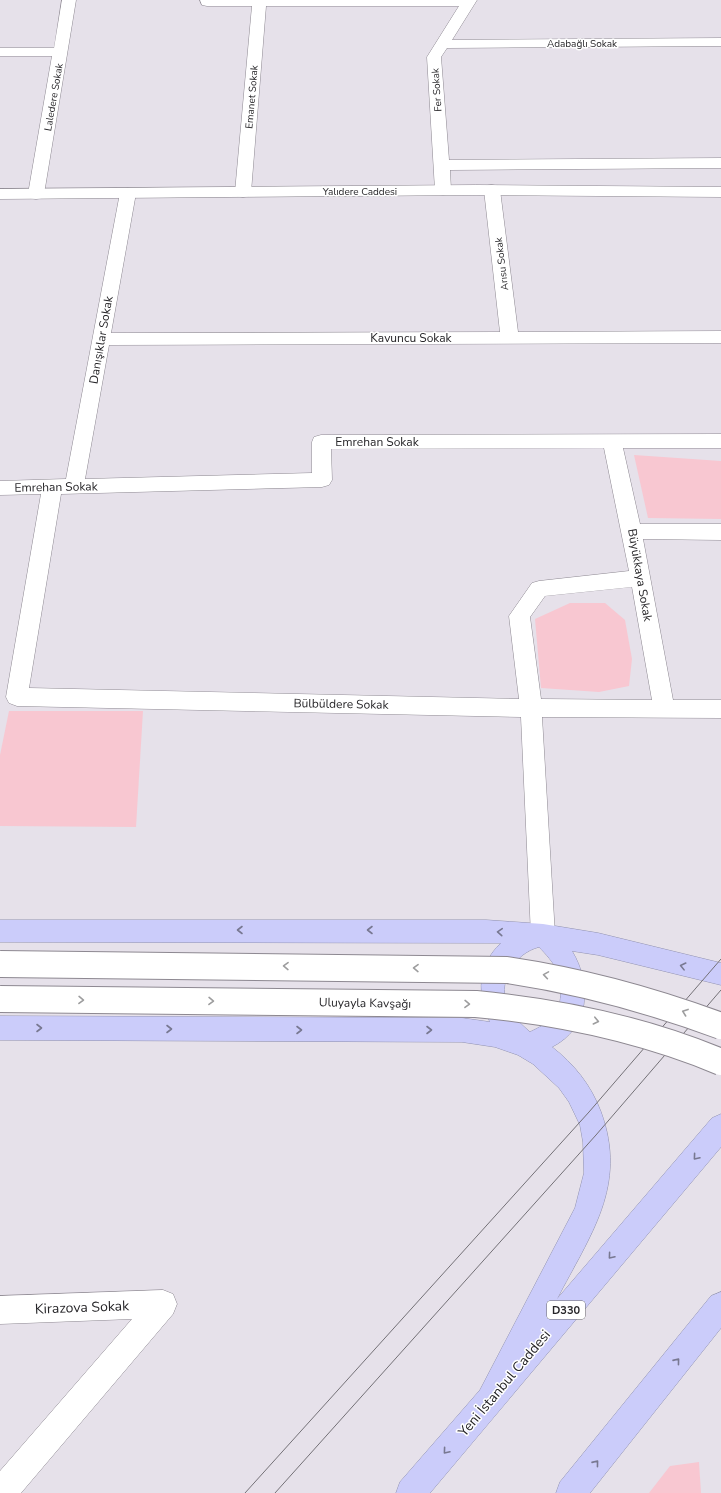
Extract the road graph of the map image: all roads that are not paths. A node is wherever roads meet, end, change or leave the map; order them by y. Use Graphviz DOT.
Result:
graph roads {
  1 [pos="70,0"];
  2 [pos="207,1"];
  3 [pos="470,1"];
  4 [pos="259,2"];
  5 [pos="721,42"];
  6 [pos="442,44"];
  7 [pos="0,52"];
  8 [pos="60,52"];
  9 [pos="721,163"];
  10 [pos="441,164"];
  11 [pos="443,190"];
  12 [pos="492,190"];
  13 [pos="243,192"];
  14 [pos="721,192"];
  15 [pos="128,193"];
  16 [pos="0,194"];
  17 [pos="36,194"];
  18 [pos="721,337"];
  19 [pos="510,338"];
  20 [pos="101,339"];
  21 [pos="721,441"];
  22 [pos="612,442"];
  23 [pos="52,487"];
  24 [pos="74,487"];
  25 [pos="0,488"];
  26 [pos="632,531"];
  27 [pos="721,532"];
  28 [pos="640,578"];
  29 [pos="531,708"];
  30 [pos="664,709"];
  31 [pos="721,709"];
  32 [pos="0,931"];
  33 [pos="543,935"];
  34 [pos="0,964"];
  35 [pos="721,974"];
  36 [pos="0,999"];
  37 [pos="721,1026"];
  38 [pos="0,1028"];
  39 [pos="527,1046"];
  40 [pos="721,1062"];
  41 [pos="721,1127"];
  42 [pos="721,1306"];
  43 [pos="0,1310"];
  44 [pos="491,1397"];
  45 [pos="1,1493"];
  46 [pos="411,1493"];
  47 [pos="571,1493"];
  1 -- 8 [label="street, Laledere Sokak"];
  2 -- 4 [label="street"];
  3 -- 4 [label="street"];
  3 -- 6 [label="street, Fer Sokak"];
  4 -- 13 [label="street, Emanet Sokak"];
  5 -- 6 [label="street, Adabağlı Sokak"];
  6 -- 10 [label="street, Fer Sokak"];
  7 -- 8 [label="street"];
  8 -- 17 [label="street, Laledere Sokak"];
  9 -- 10 [label="street"];
  10 -- 11 [label="street, Fer Sokak"];
  11 -- 12 [label="street, Yalıdere Caddesi"];
  11 -- 13 [label="street, Yalıdere Caddesi"];
  12 -- 14 [label="street, Yalıdere Caddesi"];
  12 -- 19 [label="street, Arısu Sokak"];
  13 -- 15 [label="street, Yalıdere Caddesi"];
  15 -- 17 [label="street, Yalıdere Caddesi"];
  15 -- 20 [label="street, Danışıklar Sokak"];
  16 -- 17 [label="street, Yalıdere Caddesi"];
  18 -- 19 [label="street, Kavuncu Sokak"];
  19 -- 20 [label="street, Kavuncu Sokak"];
  20 -- 24 [label="street, Danışıklar Sokak"];
  21 -- 22 [label="street, Emrehan Sokak"];
  22 -- 24 [label="street, Emrehan Sokak"];
  22 -- 26 [label="street, Büyükkaya Sokak"];
  23 -- 24 [label="street, Emrehan Sokak"];
  23 -- 25 [label="street, Emrehan Sokak"];
  23 -- 29 [label="street, Bülbüldere Sokak"];
  26 -- 27 [label="street"];
  26 -- 28 [label="street, Büyükkaya Sokak"];
  28 -- 29 [label="street"];
  28 -- 30 [label="street, Büyükkaya Sokak"];
  29 -- 30 [label="street, Bülbüldere Sokak"];
  29 -- 33 [label="street"];
  30 -- 31 [label="street, Bülbüldere Sokak"];
  33 -- 32 [label="highway, one-way"];
  35 -- 33 [label="highway, one-way"];
  33 -- 39 [label="highway"];
  33 -- 39 [label="highway"];
  37 -- 34 [label="street, one-way, bridge"];
  36 -- 40 [label="street, Uluyayla Kavşağı, one-way, bridge"];
  38 -- 39 [label="highway, one-way"];
  39 -- 44 [label="highway"];
  41 -- 44 [label="highway, Yeni İstanbul Caddesi / D330, one-way"];
  47 -- 42 [label="highway, one-way"];
  43 -- 45 [label="street, Kirazova Sokak"];
  44 -- 46 [label="highway, Yeni İstanbul Caddesi / D330, one-way"];
}
